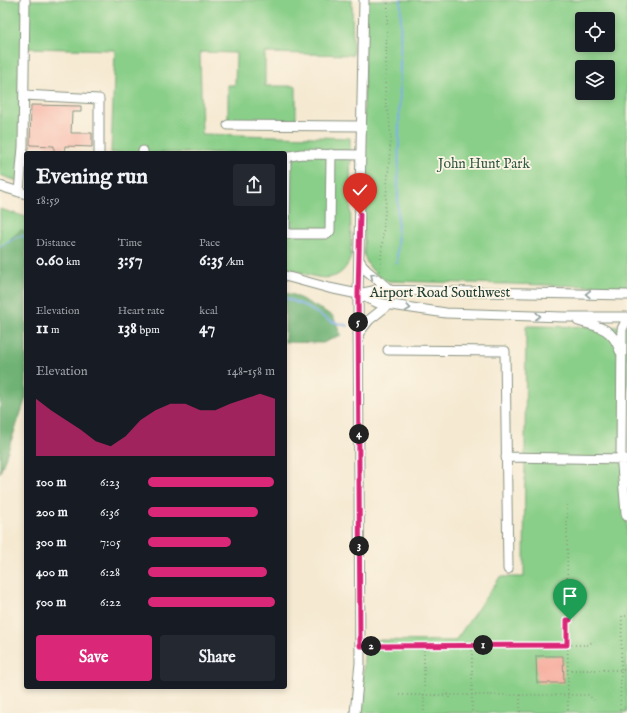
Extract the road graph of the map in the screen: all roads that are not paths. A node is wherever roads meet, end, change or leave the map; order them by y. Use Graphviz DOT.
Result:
graph roads {
  1 [pos="25,0"];
  2 [pos="364,0"];
  3 [pos="24,95"];
  4 [pos="228,125"];
  5 [pos="362,126"];
  6 [pos="99,151"];
  7 [pos="331,154"];
  8 [pos="361,155"];
  9 [pos="287,159"];
  10 [pos="0,186"];
  11 [pos="23,193"];
  12 [pos="287,234"];
  13 [pos="359,260"];
  14 [pos="287,277"];
  15 [pos="390,290"];
  16 [pos="358,294"];
  17 [pos="627,295"];
  18 [pos="388,305"];
  19 [pos="563,317"];
  20 [pos="627,318"];
  21 [pos="358,334"];
  22 [pos="388,350"];
  23 [pos="621,357"];
  24 [pos="506,457"];
  25 [pos="624,459"];
  26 [pos="627,516"];
  27 [pos="508,569"];
  28 [pos="355,713"];
  1 -- 3 [label="street"];
  2 -- 5 [label="street"];
  3 -- 6 [label="street"];
  3 -- 11 [label="street"];
  4 -- 5 [label="street"];
  5 -- 8 [label="street"];
  7 -- 8 [label="street"];
  7 -- 9 [label="street"];
  7 -- 12 [label="street"];
  8 -- 13 [label="street"];
  10 -- 11 [label="street"];
  15 -- 13 [label="street, one-way"];
  13 -- 16 [label="street"];
  14 -- 16 [label="street"];
  15 -- 16 [label="street, Airport Road Southwest"];
  17 -- 15 [label="street, Airport Road Southwest, one-way"];
  16 -- 18 [label="street, Airport Road Southwest"];
  16 -- 21 [label="street"];
  18 -- 19 [label="street, Airport Road Southwest, one-way"];
  18 -- 21 [label="street"];
  19 -- 20 [label="street, Airport Road Southwest"];
  19 -- 23 [label="street"];
  20 -- 23 [label="street"];
  21 -- 28 [label="street"];
  22 -- 24 [label="street"];
  23 -- 25 [label="street"];
  24 -- 25 [label="street"];
  24 -- 27 [label="street"];
  25 -- 26 [label="street"];
}
